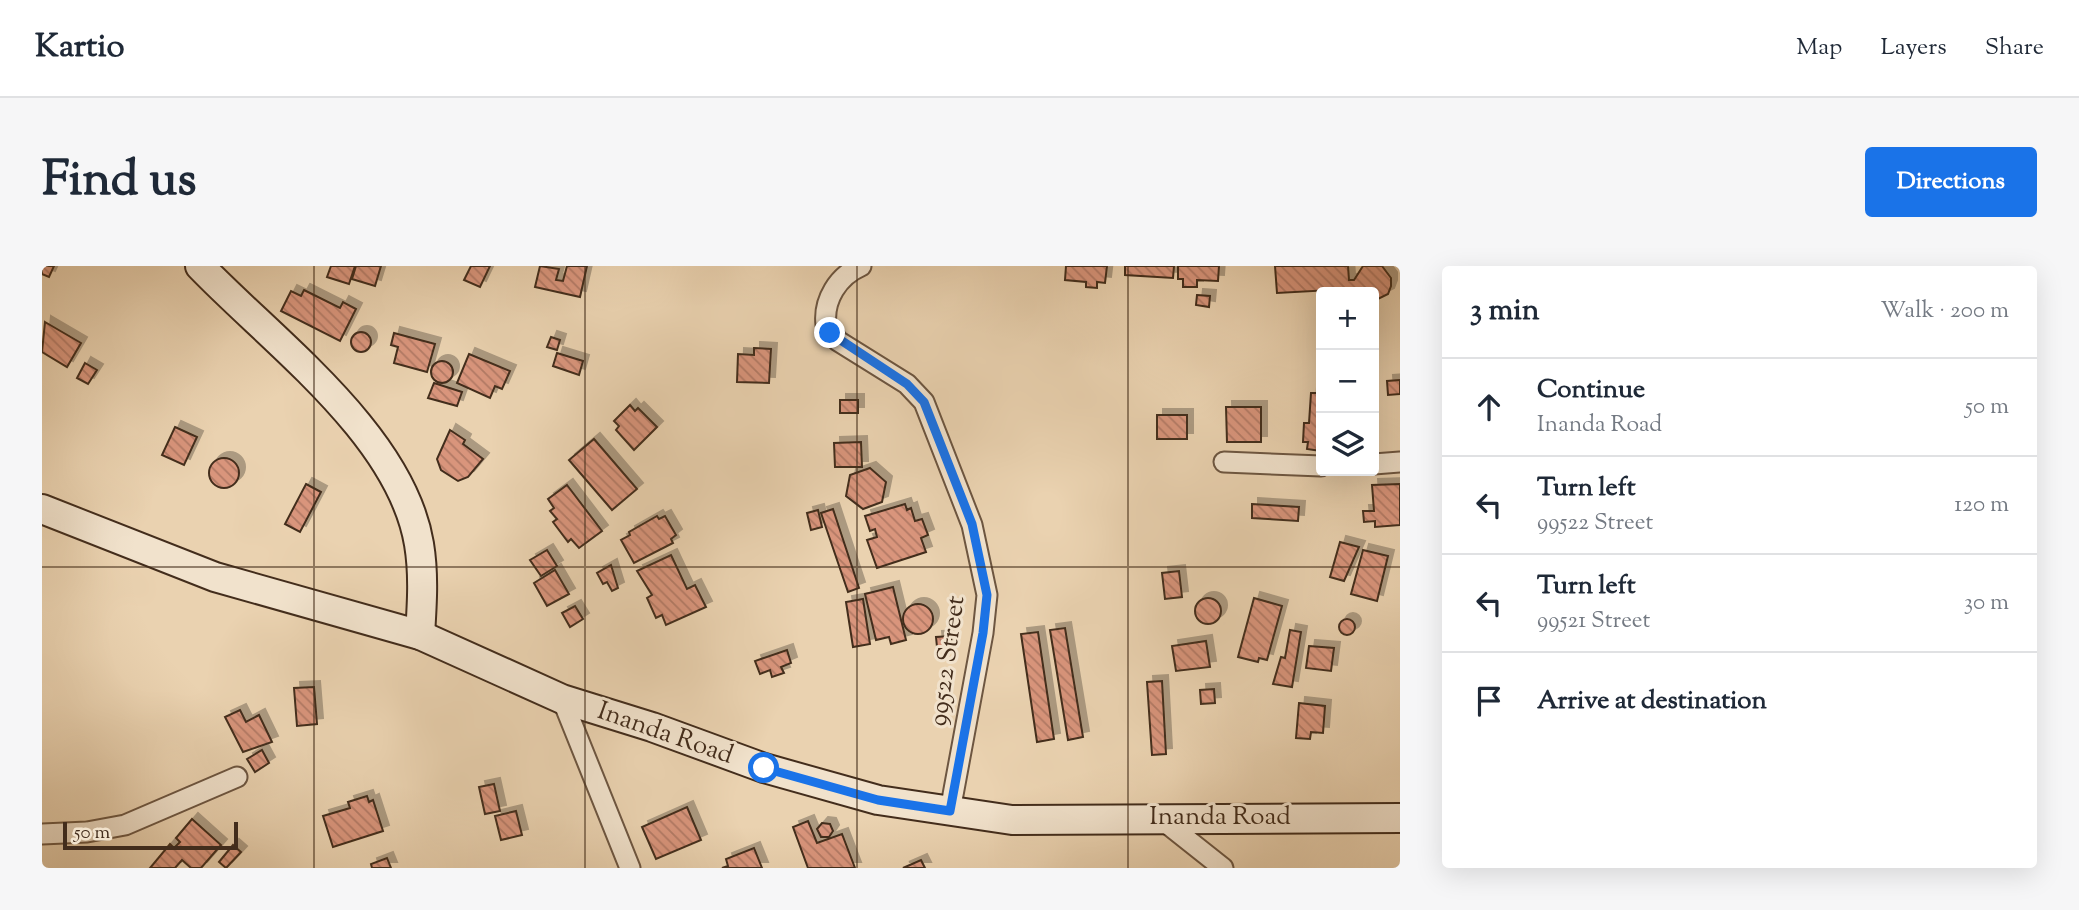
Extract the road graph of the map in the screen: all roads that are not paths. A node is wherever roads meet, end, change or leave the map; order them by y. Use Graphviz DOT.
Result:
graph roads {
  1 [pos="200,266"];
  2 [pos="861,266"];
  3 [pos="1224,462"];
  4 [pos="1400,462"];
  5 [pos="1379,464"];
  6 [pos="1316,466"];
  7 [pos="42,509"];
  8 [pos="420,635"];
  9 [pos="562,699"];
  10 [pos="237,777"];
  11 [pos="950,811"];
  12 [pos="1159,817"];
  13 [pos="1400,818"];
  14 [pos="42,834"];
  15 [pos="630,868"];
  16 [pos="1223,868"];
  1 -- 8 [label="street"];
  2 -- 11 [label="street, 99522 Street"];
  3 -- 6 [label="street"];
  4 -- 5 [label="street"];
  7 -- 8 [label="street, Inanda Road"];
  8 -- 9 [label="street, Inanda Road"];
  9 -- 11 [label="street, Inanda Road"];
  9 -- 15 [label="street"];
  10 -- 14 [label="street"];
  11 -- 12 [label="street, Inanda Road"];
  12 -- 13 [label="street, Inanda Road"];
  12 -- 16 [label="street"];
}
